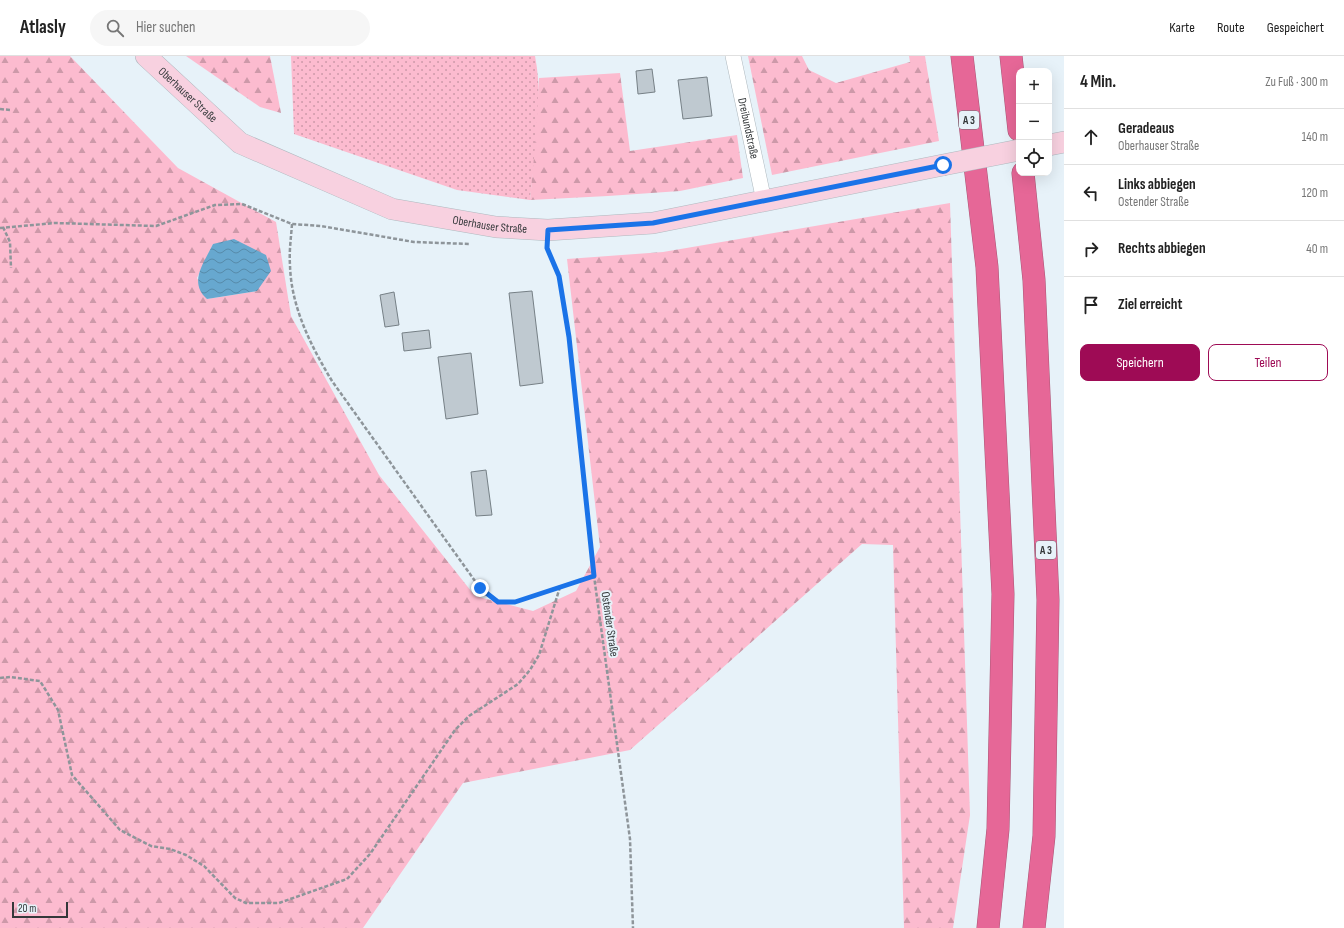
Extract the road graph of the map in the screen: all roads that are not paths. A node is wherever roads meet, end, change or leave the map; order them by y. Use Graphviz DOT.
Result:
graph roads {
  1 [pos="146,56"];
  2 [pos="733,56"];
  3 [pos="962,56"];
  4 [pos="1011,56"];
  5 [pos="1016,104"];
  6 [pos="1016,151"];
  7 [pos="1023,176"];
  8 [pos="764,201"];
  9 [pos="988,928"];
  10 [pos="1034,928"];
  1 -- 8 [label="street, Oberhauser Straße"];
  2 -- 8 [label="street, Dreibundstraße"];
  3 -- 9 [label="highway, A 3"];
  4 -- 5 [label="highway"];
  6 -- 8 [label="street, Oberhauser Straße, bridge"];
  7 -- 10 [label="highway, A 3"];
}
